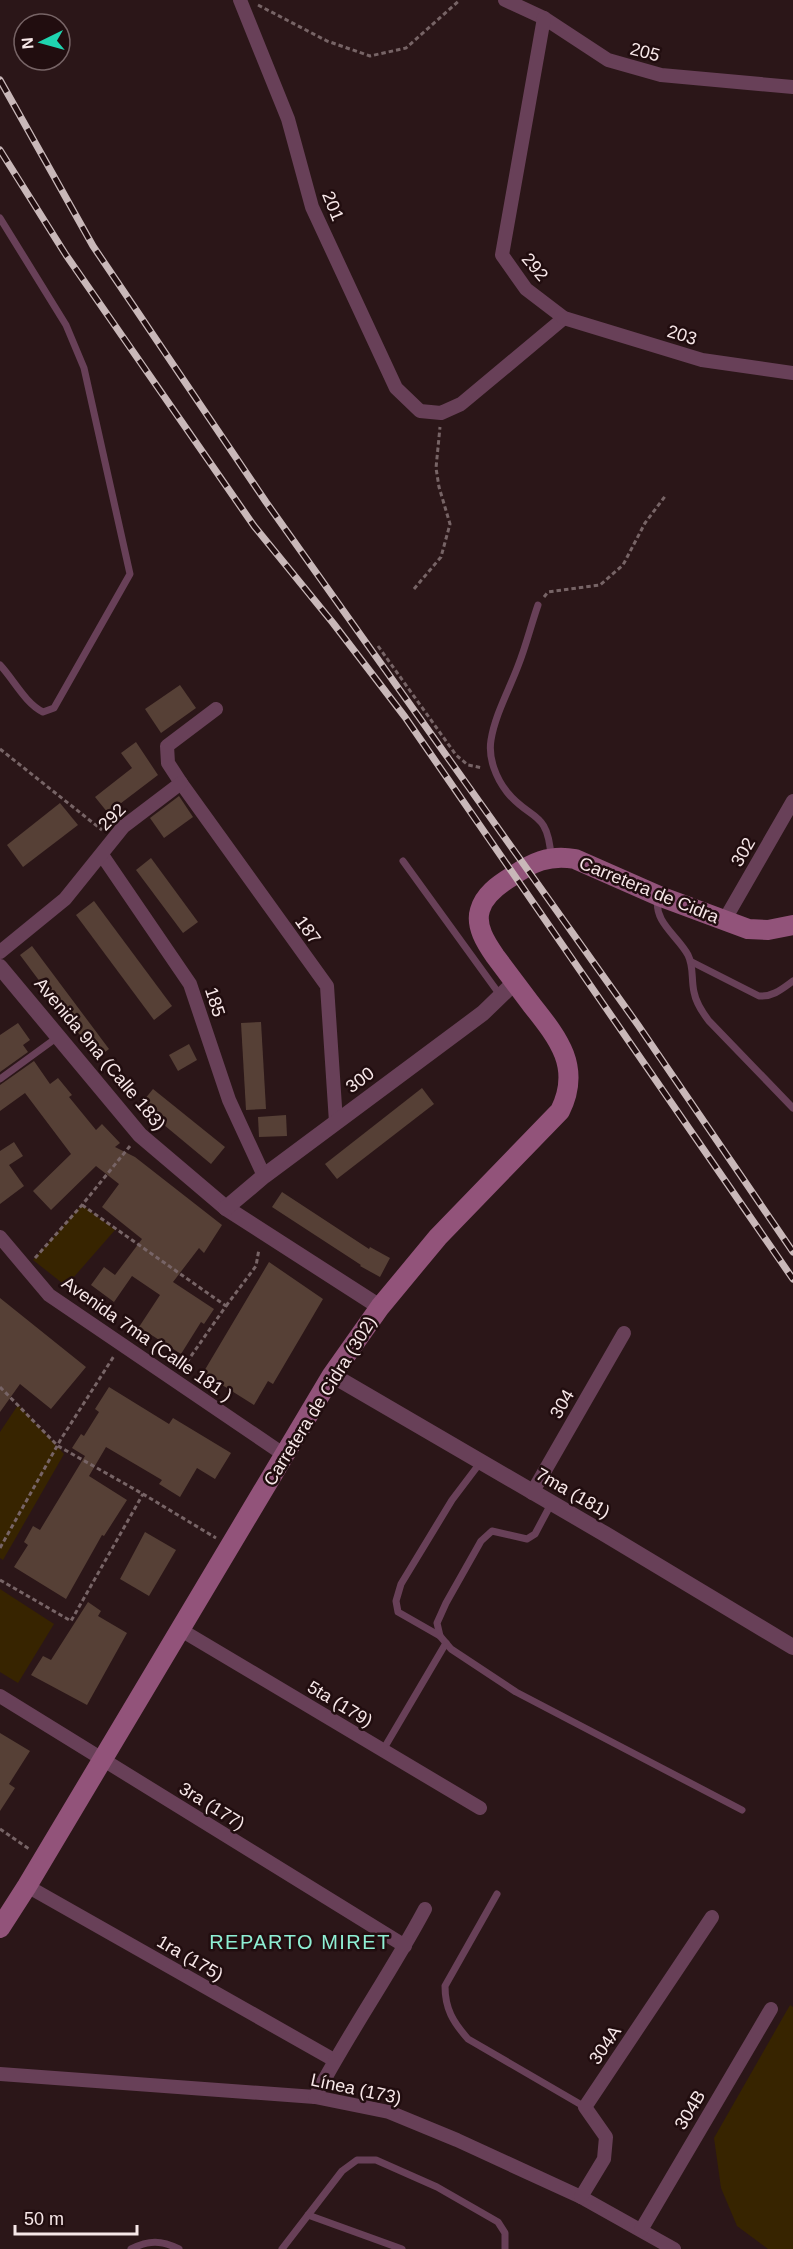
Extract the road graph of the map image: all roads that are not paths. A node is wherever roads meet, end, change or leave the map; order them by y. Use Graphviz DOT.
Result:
graph roads {
  1 [pos="240,0"];
  2 [pos="505,0"];
  3 [pos="544,18"];
  4 [pos="793,87"];
  5 [pos="0,218"];
  6 [pos="564,318"];
  7 [pos="793,373"];
  8 [pos="538,605"];
  9 [pos="0,665"];
  10 [pos="216,709"];
  11 [pos="181,783"];
  12 [pos="793,801"];
  13 [pos="102,855"];
  14 [pos="551,858"];
  15 [pos="403,861"];
  16 [pos="509,878"];
  17 [pos="659,896"];
  18 [pos="724,921"];
  19 [pos="793,925"];
  20 [pos="0,952"];
  21 [pos="692,962"];
  22 [pos="0,966"];
  23 [pos="793,981"];
  24 [pos="508,989"];
  25 [pos="59,1036"];
  26 [pos="0,1079"];
  27 [pos="793,1108"];
  28 [pos="336,1122"];
  29 [pos="264,1176"];
  30 [pos="226,1208"];
  31 [pos="0,1238"];
  32 [pos="380,1307"];
  33 [pos="624,1333"];
  34 [pos="332,1375"];
  35 [pos="286,1456"];
  36 [pos="480,1462"];
  37 [pos="532,1493"];
  38 [pos="551,1504"];
  39 [pos="181,1630"];
  40 [pos="440,1636"];
  41 [pos="447,1643"];
  42 [pos="793,1647"];
  43 [pos="0,1696"];
  44 [pos="383,1750"];
  45 [pos="102,1760"];
  46 [pos="480,1808"];
  47 [pos="742,1810"];
  48 [pos="27,1886"];
  49 [pos="497,1894"];
  50 [pos="425,1909"];
  51 [pos="712,1917"];
  52 [pos="0,1928"];
  53 [pos="405,1946"];
  54 [pos="771,2009"];
  55 [pos="334,2060"];
  56 [pos="0,2074"];
  57 [pos="315,2097"];
  58 [pos="585,2107"];
  59 [pos="582,2197"];
  60 [pos="308,2215"];
  61 [pos="641,2230"];
  62 [pos="131,2249"];
  63 [pos="179,2249"];
  64 [pos="282,2249"];
  65 [pos="402,2249"];
  66 [pos="505,2249"];
  67 [pos="674,2249"];
  1 -- 6 [label="street, 201"];
  2 -- 3 [label="street, 205"];
  3 -- 4 [label="street, 205"];
  3 -- 6 [label="street, 292"];
  5 -- 9 [label="lane"];
  6 -- 7 [label="street, 203"];
  8 -- 14 [label="lane"];
  10 -- 11 [label="street"];
  11 -- 13 [label="street, 292"];
  11 -- 28 [label="street, 187"];
  12 -- 18 [label="street, 302"];
  13 -- 20 [label="street, 292"];
  13 -- 29 [label="street, 185"];
  14 -- 16 [label="main road, Carretera de Cidra"];
  14 -- 17 [label="main road, Carretera de Cidra"];
  15 -- 24 [label="lane"];
  16 -- 24 [label="main road, Carretera de Cidra (302)"];
  17 -- 18 [label="main road, Carretera de Cidra"];
  17 -- 21 [label="lane"];
  18 -- 19 [label="main road, Carretera de Cidra"];
  21 -- 23 [label="lane"];
  21 -- 27 [label="lane"];
  22 -- 25 [label="street, Avenida 9na (Calle 183)"];
  24 -- 28 [label="street, 300"];
  24 -- 32 [label="main road, Carretera de Cidra (302)"];
  25 -- 26 [label="lane"];
  25 -- 30 [label="street, Avenida 9na (Calle 183)"];
  28 -- 29 [label="street, 300"];
  29 -- 30 [label="street, 300"];
  30 -- 32 [label="street, Avenida 9na (Calle 183)"];
  31 -- 35 [label="street, Avenida 7ma (Calle 181 )"];
  32 -- 34 [label="main road, Carretera de Cidra (302)"];
  33 -- 37 [label="street, 304"];
  34 -- 35 [label="main road, Carretera de Cidra (302)"];
  34 -- 36 [label="street, 7ma (181)"];
  35 -- 39 [label="main road, Carretera de Cidra (302)"];
  36 -- 37 [label="street, 7ma (181)"];
  36 -- 40 [label="lane"];
  37 -- 38 [label="street, 7ma (181)"];
  38 -- 40 [label="lane"];
  38 -- 42 [label="street, 7ma (181)"];
  39 -- 44 [label="street, 5ta (179)"];
  39 -- 45 [label="main road, Carretera de Cidra (302)"];
  40 -- 41 [label="lane"];
  41 -- 44 [label="lane"];
  41 -- 47 [label="lane"];
  43 -- 45 [label="street, 3ra (177)"];
  44 -- 46 [label="street, 5ta (179)"];
  45 -- 48 [label="main road, Carretera de Cidra (302)"];
  45 -- 53 [label="street, 3ra (177)"];
  48 -- 52 [label="main road, Carretera de Cidra (302)"];
  48 -- 55 [label="street, 1ra (175)"];
  49 -- 58 [label="lane"];
  50 -- 53 [label="street"];
  51 -- 58 [label="street, 304A"];
  53 -- 55 [label="street"];
  54 -- 61 [label="street, 304B"];
  55 -- 57 [label="street"];
  56 -- 57 [label="street, Línea (173)"];
  57 -- 59 [label="street, Línea (173)"];
  58 -- 59 [label="street"];
  59 -- 61 [label="street, Línea (173)"];
  60 -- 64 [label="lane"];
  60 -- 65 [label="lane"];
  60 -- 66 [label="lane"];
  61 -- 67 [label="street, Línea (173)"];
  62 -- 63 [label="lane"];
}
